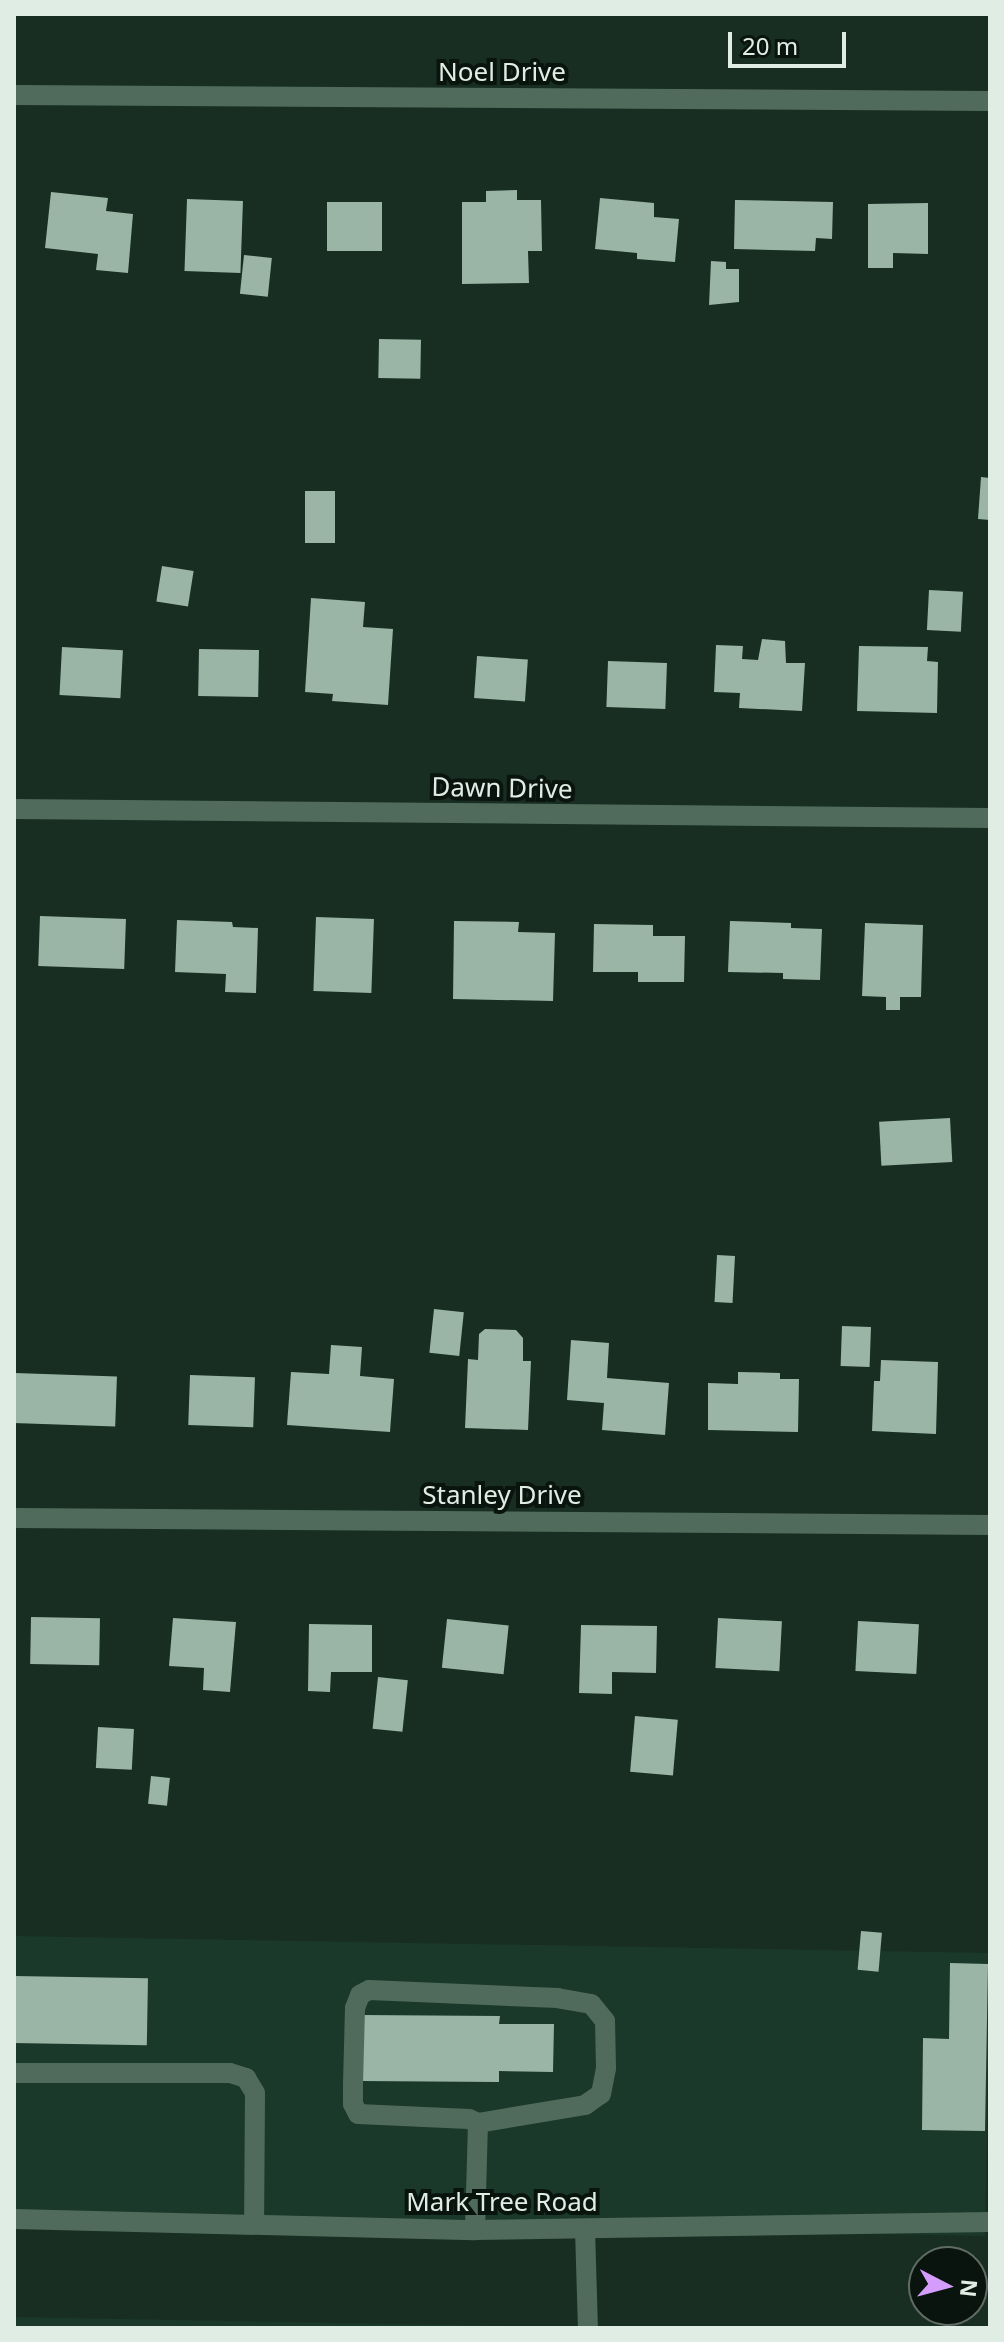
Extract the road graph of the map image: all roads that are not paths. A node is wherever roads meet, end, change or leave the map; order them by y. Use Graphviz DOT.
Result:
graph roads {
  1 [pos="14,95"];
  2 [pos="990,101"];
  3 [pos="14,809"];
  4 [pos="990,818"];
  5 [pos="14,1518"];
  6 [pos="990,1525"];
  7 [pos="14,2073"];
  8 [pos="478,2123"];
  9 [pos="14,2219"];
  10 [pos="990,2222"];
  11 [pos="254,2224"];
  12 [pos="585,2229"];
  13 [pos="475,2230"];
  14 [pos="588,2328"];
  1 -- 2 [label="street, Noel Drive"];
  3 -- 4 [label="street, Dawn Drive"];
  5 -- 6 [label="street, Stanley Drive"];
  7 -- 11 [label="street"];
  8 -- 8 [label="street"];
  8 -- 13 [label="street"];
  9 -- 11 [label="street, Mark Tree Road"];
  10 -- 12 [label="street, Mark Tree Road"];
  11 -- 13 [label="street, Mark Tree Road"];
  12 -- 13 [label="street, Mark Tree Road"];
  12 -- 14 [label="street"];
}
